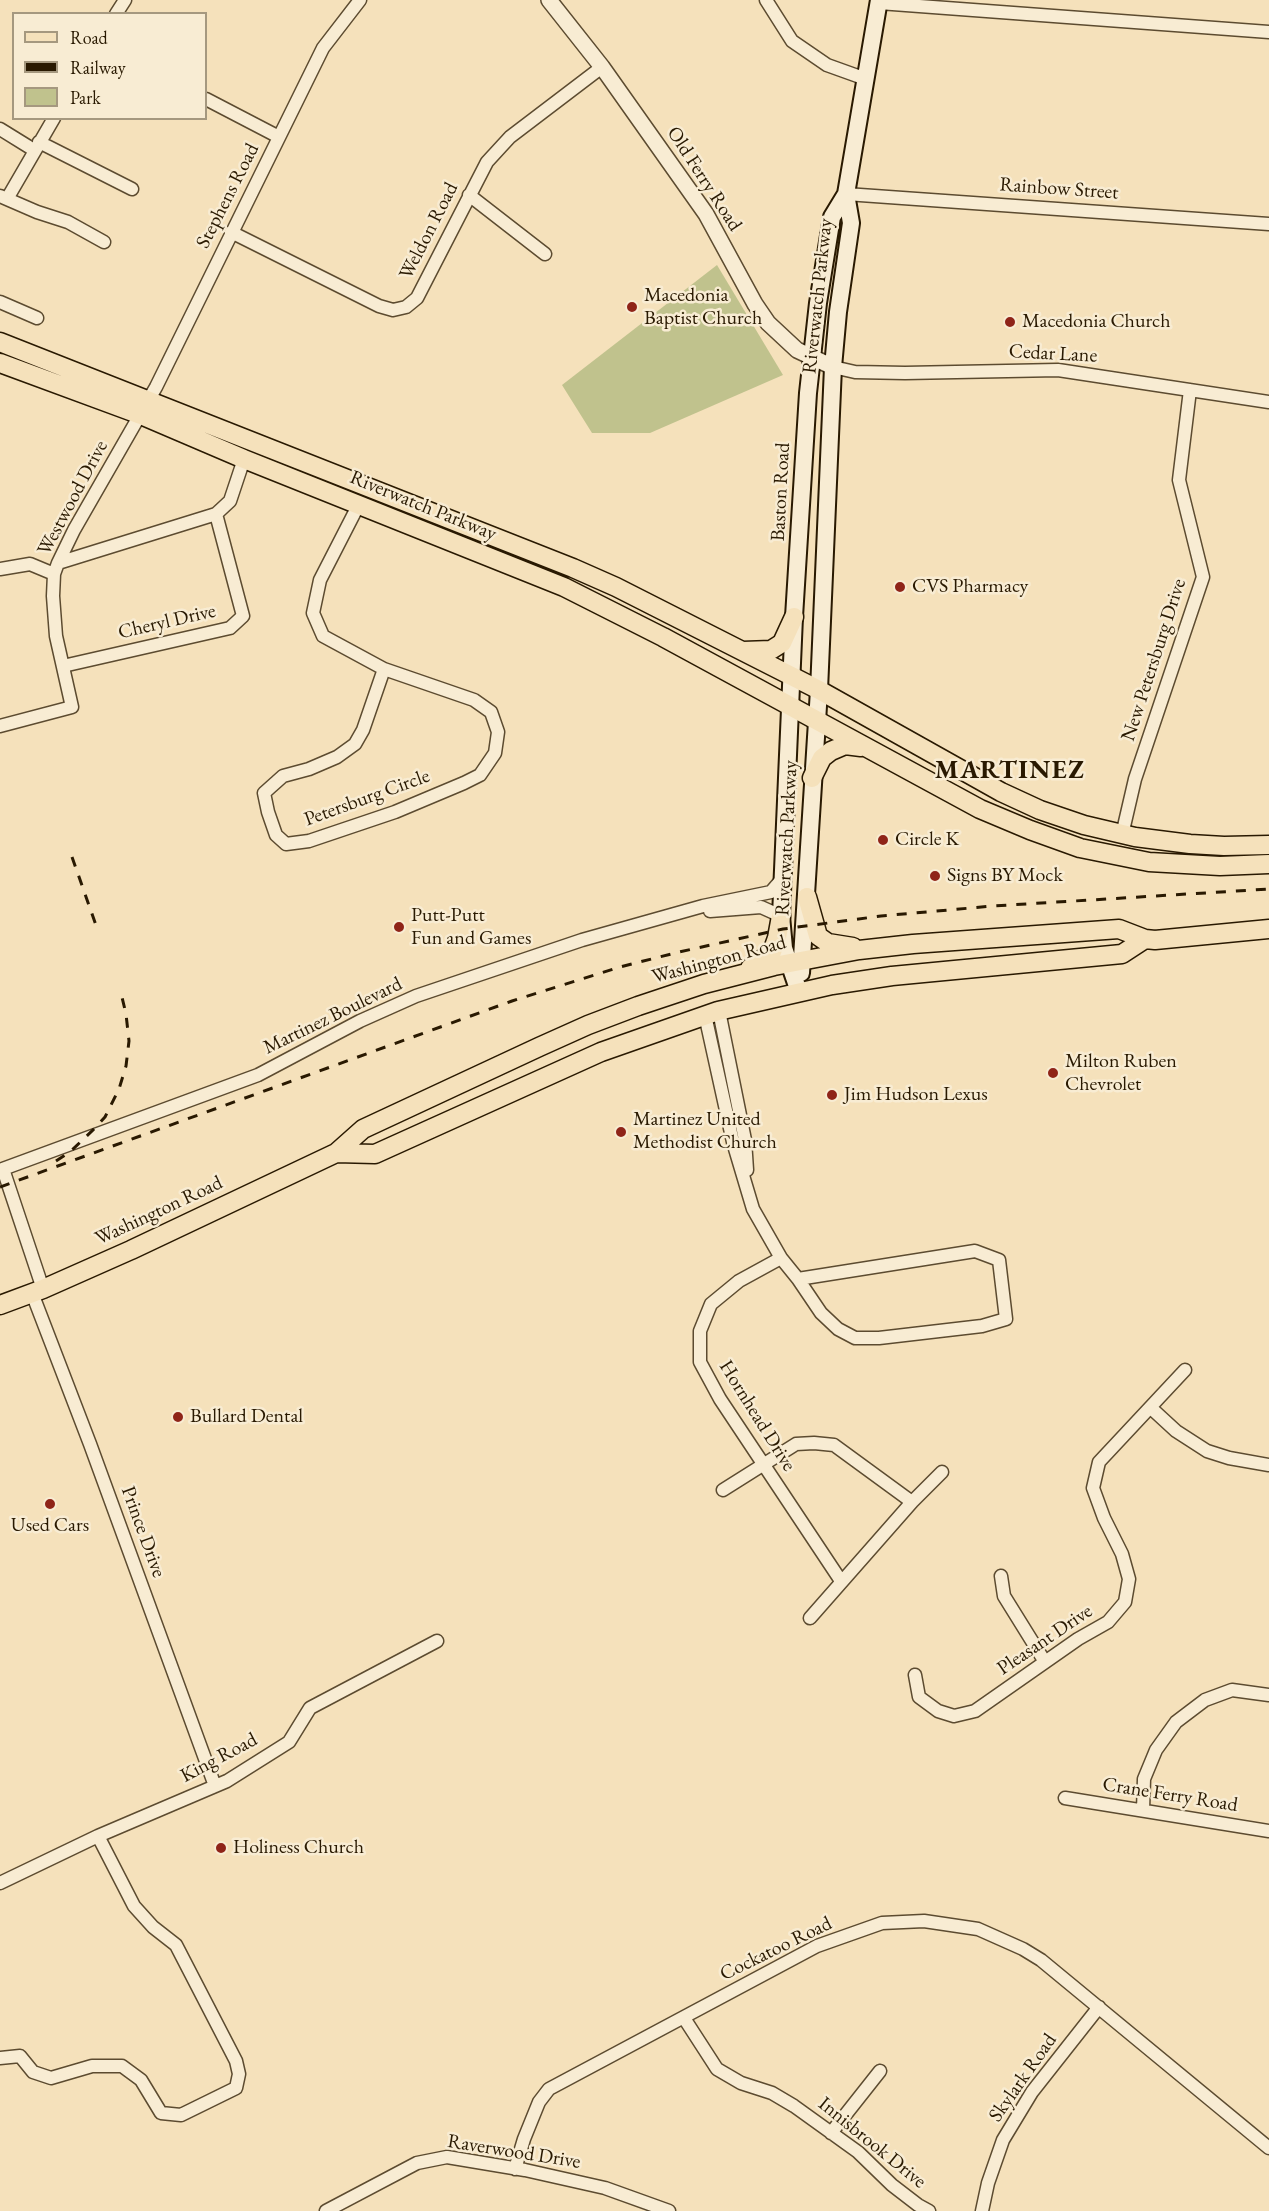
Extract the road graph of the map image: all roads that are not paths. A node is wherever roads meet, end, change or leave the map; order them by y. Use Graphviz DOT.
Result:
graph roads {
  1 [pos="360,0"];
  2 [pos="549,0"];
  3 [pos="766,0"];
  4 [pos="879,2"];
  5 [pos="1269,32"];
  6 [pos="602,68"];
  7 [pos="866,79"];
  8 [pos="207,100"];
  9 [pos="53,120"];
  10 [pos="0,129"];
  11 [pos="279,137"];
  12 [pos="37,146"];
  13 [pos="132,189"];
  14 [pos="846,194"];
  15 [pos="469,195"];
  16 [pos="4,197"];
  17 [pos="1269,224"];
  18 [pos="231,232"];
  19 [pos="104,242"];
  20 [pos="545,254"];
  21 [pos="0,303"];
  22 [pos="37,318"];
  23 [pos="0,342"];
  24 [pos="812,357"];
  25 [pos="0,363"];
  26 [pos="833,367"];
  27 [pos="1190,390"];
  28 [pos="1269,402"];
  29 [pos="145,407"];
  30 [pos="244,459"];
  31 [pos="359,504"];
  32 [pos="216,514"];
  33 [pos="56,568"];
  34 [pos="0,569"];
  35 [pos="794,616"];
  36 [pos="740,652"];
  37 [pos="63,666"];
  38 [pos="384,669"];
  39 [pos="793,678"];
  40 [pos="819,690"];
  41 [pos="792,708"];
  42 [pos="816,722"];
  43 [pos="0,726"];
  44 [pos="866,747"];
  45 [pos="812,777"];
  46 [pos="1009,795"];
  47 [pos="998,817"];
  48 [pos="1122,835"];
  49 [pos="1269,845"];
  50 [pos="1269,864"];
  51 [pos="783,878"];
  52 [pos="807,897"];
  53 [pos="688,911"];
  54 [pos="781,916"];
  55 [pos="1269,929"];
  56 [pos="1145,939"];
  57 [pos="870,949"];
  58 [pos="796,962"];
  59 [pos="741,974"];
  60 [pos="799,992"];
  61 [pos="712,1013"];
  62 [pos="336,1153"];
  63 [pos="2,1169"];
  64 [pos="781,1258"];
  65 [pos="798,1279"];
  66 [pos="38,1291"];
  67 [pos="0,1305"];
  68 [pos="1185,1370"];
  69 [pos="1151,1408"];
  70 [pos="763,1465"];
  71 [pos="1269,1465"];
  72 [pos="942,1472"];
  73 [pos="723,1490"];
  74 [pos="912,1502"];
  75 [pos="1001,1576"];
  76 [pos="841,1581"];
  77 [pos="810,1618"];
  78 [pos="437,1641"];
  79 [pos="1045,1662"];
  80 [pos="915,1675"];
  81 [pos="1269,1695"];
  82 [pos="215,1786"];
  83 [pos="1065,1798"];
  84 [pos="1143,1810"];
  85 [pos="1269,1831"];
  86 [pos="99,1836"];
  87 [pos="0,1883"];
  88 [pos="1099,2007"];
  89 [pos="684,2018"];
  90 [pos="0,2058"];
  91 [pos="880,2071"];
  92 [pos="831,2133"];
  93 [pos="1269,2148"];
  94 [pos="515,2169"];
  95 [pos="326,2211"];
  96 [pos="669,2211"];
  97 [pos="929,2211"];
  98 [pos="982,2211"];
  1 -- 11 [label="street, Stephens Road"];
  2 -- 6 [label="street, Old Ferry Road"];
  3 -- 7 [label="street"];
  4 -- 5 [label="street"];
  4 -- 7 [label="main road, Baston Road"];
  6 -- 15 [label="street, Weldon Road"];
  6 -- 24 [label="street, Old Ferry Road"];
  7 -- 14 [label="main road, Baston Road"];
  8 -- 11 [label="street"];
  9 -- 12 [label="street"];
  10 -- 12 [label="street"];
  11 -- 18 [label="street, Stephens Road"];
  12 -- 13 [label="street"];
  12 -- 16 [label="street"];
  14 -- 17 [label="street, Rainbow Street"];
  14 -- 24 [label="main road, Baston Road"];
  14 -- 26 [label="main road, Riverwatch Parkway"];
  15 -- 18 [label="street, Weldon Road"];
  15 -- 20 [label="street"];
  16 -- 19 [label="street"];
  18 -- 29 [label="street, Stephens Road"];
  21 -- 22 [label="street"];
  23 -- 29 [label="main road, Riverwatch Parkway"];
  24 -- 26 [label="street, Old Ferry Road"];
  24 -- 35 [label="main road, Baston Road"];
  25 -- 29 [label="main road, Riverwatch Parkway"];
  26 -- 27 [label="street, Cedar Lane"];
  26 -- 40 [label="main road, Riverwatch Parkway"];
  27 -- 28 [label="street, Cedar Lane"];
  27 -- 48 [label="street, New Petersburg Drive"];
  29 -- 30 [label="main road, Riverwatch Parkway"];
  29 -- 33 [label="street, Westwood Drive"];
  29 -- 36 [label="main road, Riverwatch Parkway"];
  30 -- 31 [label="main road, Riverwatch Parkway"];
  30 -- 32 [label="street"];
  31 -- 38 [label="street, Petersburg Circle"];
  31 -- 41 [label="main road, Riverwatch Parkway"];
  32 -- 33 [label="street"];
  32 -- 37 [label="street, Cheryl Drive"];
  33 -- 34 [label="street"];
  33 -- 37 [label="street, Westwood Drive"];
  35 -- 36 [label="main road"];
  35 -- 39 [label="main road, Baston Road"];
  36 -- 39 [label="main road, Riverwatch Parkway"];
  37 -- 43 [label="street, Westwood Drive"];
  38 -- 38 [label="street, Petersburg Circle"];
  39 -- 40 [label="main road, Riverwatch Parkway"];
  39 -- 41 [label="main road, Baston Road"];
  40 -- 42 [label="main road, Riverwatch Parkway"];
  40 -- 46 [label="main road, Riverwatch Parkway"];
  41 -- 42 [label="main road, Riverwatch Parkway"];
  41 -- 51 [label="main road, Baston Road"];
  42 -- 44 [label="main road, Riverwatch Parkway"];
  42 -- 45 [label="main road, Riverwatch Parkway"];
  44 -- 45 [label="main road"];
  44 -- 47 [label="main road, Riverwatch Parkway"];
  45 -- 52 [label="main road, Riverwatch Parkway"];
  46 -- 47 [label="main road"];
  46 -- 48 [label="main road, Riverwatch Parkway"];
  47 -- 50 [label="main road, Riverwatch Parkway"];
  48 -- 49 [label="main road, Riverwatch Parkway"];
  51 -- 53 [label="street, Martinez Boulevard"];
  51 -- 54 [label="main road, Baston Road"];
  52 -- 57 [label="main road"];
  52 -- 58 [label="main road, Riverwatch Parkway"];
  53 -- 54 [label="street, Martinez Boulevard"];
  53 -- 63 [label="street, Martinez Boulevard"];
  54 -- 58 [label="main road, Baston Road"];
  54 -- 59 [label="main road"];
  55 -- 56 [label="main road, Washington Road"];
  56 -- 57 [label="main road, Washington Road"];
  56 -- 60 [label="main road, Washington Road"];
  57 -- 58 [label="main road, Washington Road"];
  58 -- 59 [label="main road, Washington Road"];
  58 -- 60 [label="main road, Baston Road"];
  59 -- 62 [label="main road, Washington Road"];
  60 -- 61 [label="main road, Washington Road"];
  61 -- 62 [label="main road, Washington Road"];
  61 -- 64 [label="street"];
  62 -- 66 [label="main road, Washington Road"];
  63 -- 66 [label="street, Prince Drive"];
  64 -- 65 [label="street"];
  64 -- 70 [label="street, Hornhead Drive"];
  65 -- 65 [label="street"];
  66 -- 67 [label="main road, Washington Road"];
  66 -- 82 [label="street, Prince Drive"];
  68 -- 69 [label="street, Pleasant Drive"];
  69 -- 71 [label="street"];
  69 -- 79 [label="street, Pleasant Drive"];
  70 -- 73 [label="street"];
  70 -- 74 [label="street"];
  70 -- 76 [label="street, Hornhead Drive"];
  72 -- 74 [label="street"];
  74 -- 76 [label="street"];
  75 -- 79 [label="street"];
  76 -- 77 [label="street"];
  78 -- 82 [label="street, King Road"];
  79 -- 80 [label="street, Pleasant Drive"];
  81 -- 84 [label="street"];
  82 -- 86 [label="street, King Road"];
  83 -- 84 [label="street, Crane Ferry Road"];
  84 -- 85 [label="street, Crane Ferry Road"];
  86 -- 87 [label="street, King Road"];
  86 -- 90 [label="street"];
  88 -- 89 [label="street, Cockatoo Road"];
  88 -- 93 [label="street, Cockatoo Road"];
  88 -- 98 [label="street, Skylark Road"];
  89 -- 92 [label="street, Innisbrook Drive"];
  89 -- 94 [label="street, Cockatoo Road"];
  91 -- 92 [label="street"];
  92 -- 97 [label="street, Innisbrook Drive"];
  94 -- 95 [label="street, Raverwood Drive"];
  94 -- 96 [label="street, Raverwood Drive"];
}
